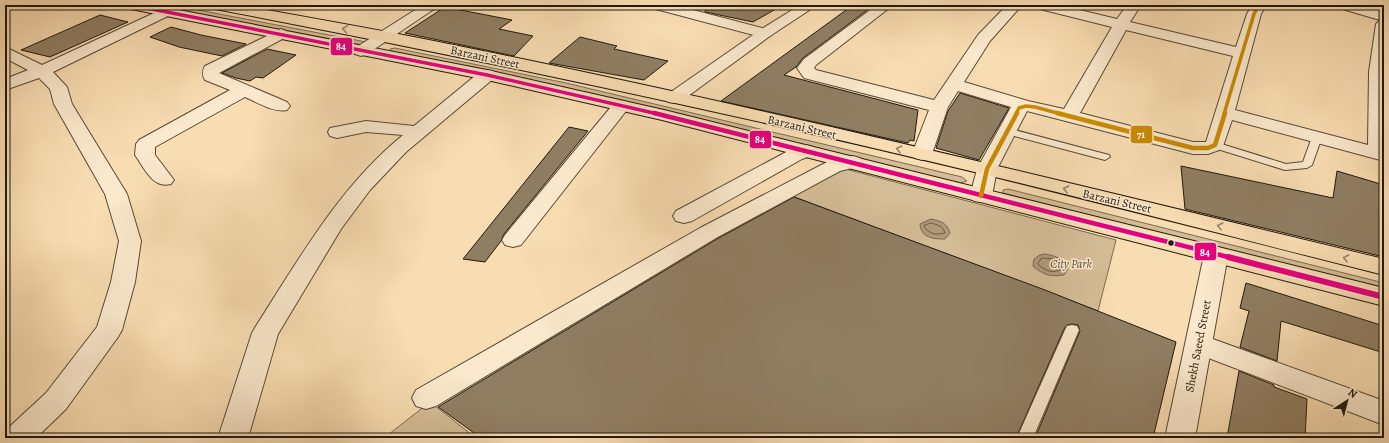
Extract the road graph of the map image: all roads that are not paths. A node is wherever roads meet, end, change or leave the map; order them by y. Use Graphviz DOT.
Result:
graph roads {
  1 [pos="131,5"];
  2 [pos="215,5"];
  3 [pos="433,5"];
  4 [pos="657,5"];
  5 [pos="810,5"];
  6 [pos="886,5"];
  7 [pos="1015,5"];
  8 [pos="1041,5"];
  9 [pos="1134,5"];
  10 [pos="1259,5"];
  11 [pos="1344,5"];
  12 [pos="167,11"];
  13 [pos="1384,17"];
  14 [pos="1384,24"];
  15 [pos="1121,25"];
  16 [pos="765,33"];
  17 [pos="281,34"];
  18 [pos="383,36"];
  19 [pos="360,50"];
  20 [pos="5,52"];
  21 [pos="1243,54"];
  22 [pos="42,71"];
  23 [pos="487,75"];
  24 [pos="5,85"];
  25 [pos="955,85"];
  26 [pos="244,90"];
  27 [pos="674,98"];
  28 [pos="281,106"];
  29 [pos="621,106"];
  30 [pos="1026,106"];
  31 [pos="939,107"];
  32 [pos="1226,113"];
  33 [pos="1069,116"];
  34 [pos="1007,131"];
  35 [pos="337,132"];
  36 [pos="416,132"];
  37 [pos="1317,137"];
  38 [pos="1215,145"];
  39 [pos="806,151"];
  40 [pos="922,154"];
  41 [pos="1381,154"];
  42 [pos="1105,157"];
  43 [pos="853,162"];
  44 [pos="987,169"];
  45 [pos="164,180"];
  46 [pos="981,196"];
  47 [pos="684,216"];
  48 [pos="513,240"];
  49 [pos="1216,254"];
  50 [pos="1384,267"];
  51 [pos="1384,297"];
  52 [pos="1072,330"];
  53 [pos="1199,344"];
  54 [pos="426,398"];
  55 [pos="1384,412"];
  56 [pos="17,438"];
  57 [pos="233,438"];
  58 [pos="1025,438"];
  59 [pos="1180,438"];
  1 -- 12 [label="highway, Barzani Street"];
  18 -- 2 [label="highway, Barzani Street, one-way"];
  3 -- 18 [label="street"];
  4 -- 16 [label="street"];
  5 -- 16 [label="street"];
  6 -- 31 [label="street"];
  7 -- 25 [label="street"];
  8 -- 15 [label="street"];
  9 -- 15 [label="street"];
  10 -- 21 [label="street"];
  11 -- 13 [label="street"];
  12 -- 17 [label="highway, Barzani Street"];
  12 -- 22 [label="street"];
  14 -- 41 [label="street"];
  15 -- 21 [label="street"];
  15 -- 33 [label="street"];
  16 -- 27 [label="street"];
  17 -- 19 [label="highway, Barzani Street"];
  17 -- 26 [label="street"];
  18 -- 19 [label="street"];
  18 -- 27 [label="highway, Barzani Street"];
  19 -- 23 [label="highway, Barzani Street"];
  20 -- 22 [label="street"];
  21 -- 32 [label="street"];
  22 -- 24 [label="street"];
  22 -- 56 [label="street"];
  23 -- 29 [label="highway, Barzani Street"];
  23 -- 36 [label="street"];
  25 -- 30 [label="street"];
  25 -- 31 [label="street"];
  26 -- 28 [label="street"];
  26 -- 45 [label="street"];
  40 -- 27 [label="highway, Barzani Street, one-way"];
  29 -- 39 [label="highway, Barzani Street"];
  29 -- 48 [label="street"];
  30 -- 33 [label="street"];
  30 -- 34 [label="street"];
  31 -- 40 [label="street"];
  32 -- 37 [label="street"];
  32 -- 38 [label="street"];
  33 -- 38 [label="street"];
  34 -- 42 [label="lane"];
  34 -- 44 [label="street"];
  35 -- 36 [label="street"];
  36 -- 57 [label="street"];
  37 -- 38 [label="lane"];
  37 -- 41 [label="street"];
  39 -- 43 [label="highway, Barzani Street"];
  39 -- 47 [label="street"];
  40 -- 44 [label="highway, Barzani Street"];
  43 -- 46 [label="highway, Barzani Street"];
  43 -- 54 [label="street"];
  44 -- 46 [label="street"];
  50 -- 44 [label="highway, Barzani Street, one-way"];
  46 -- 49 [label="highway, Barzani Street"];
  49 -- 51 [label="highway, Barzani Street"];
  49 -- 53 [label="street, Shekh Saeed Street"];
  52 -- 58 [label="lane"];
  53 -- 55 [label="street"];
  53 -- 59 [label="street, Shekh Saeed Street"];
}
